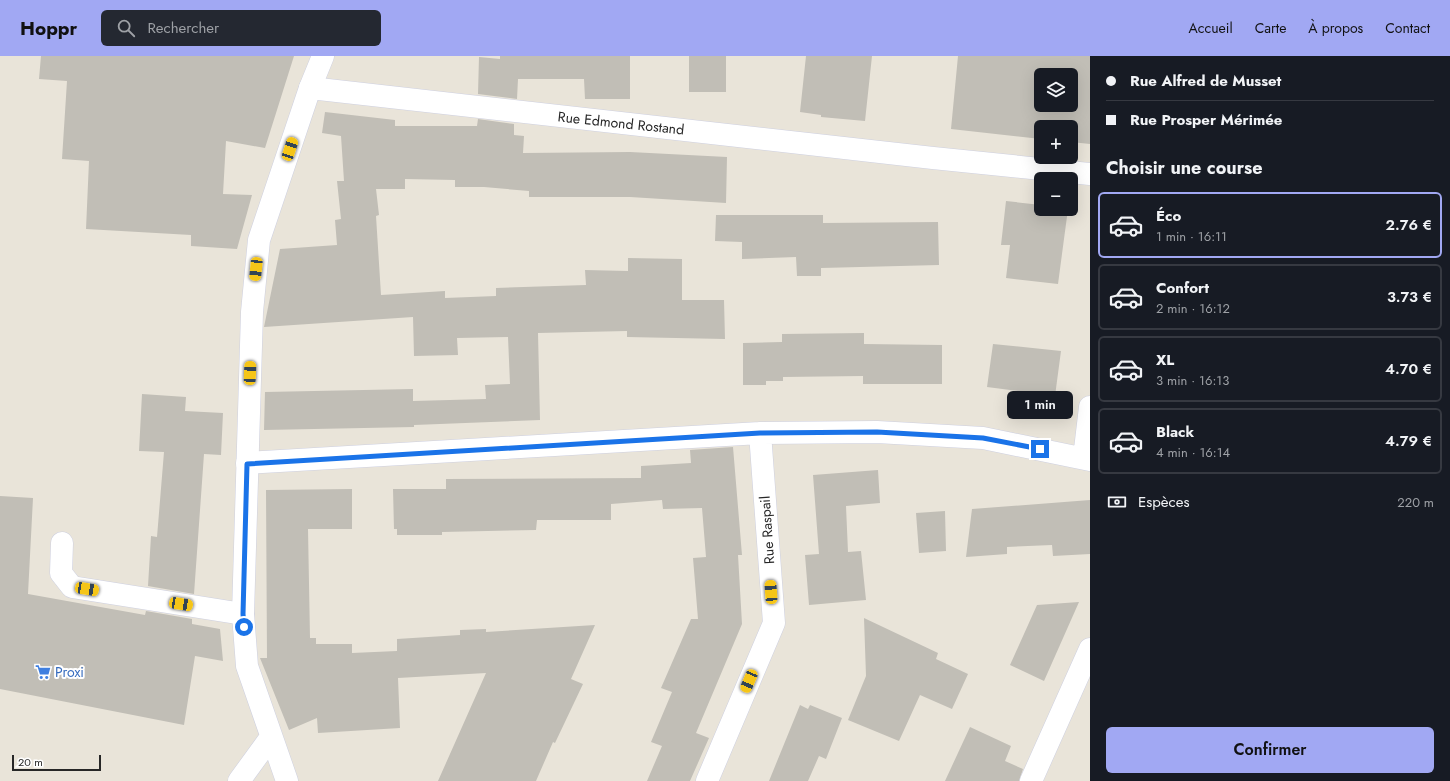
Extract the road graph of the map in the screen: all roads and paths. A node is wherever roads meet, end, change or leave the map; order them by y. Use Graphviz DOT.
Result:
graph roads {
  1 [pos="323,56"];
  2 [pos="310,88"];
  3 [pos="1090,174"];
  4 [pos="1090,407"];
  5 [pos="760,433"];
  6 [pos="1087,459"];
  7 [pos="247,464"];
  8 [pos="62,543"];
  9 [pos="243,614"];
  10 [pos="1090,649"];
  11 [pos="271,737"];
  12 [pos="240,781"];
  13 [pos="287,781"];
  14 [pos="707,781"];
  15 [pos="1031,781"];
  1 -- 2 [label="street"];
  2 -- 3 [label="street, Rue Edmond Rostand"];
  2 -- 7 [label="street"];
  4 -- 6 [label="street"];
  5 -- 6 [label="street"];
  5 -- 7 [label="street"];
  5 -- 14 [label="street, Rue Raspail"];
  7 -- 9 [label="street"];
  8 -- 9 [label="street"];
  9 -- 11 [label="street"];
  10 -- 15 [label="street"];
  11 -- 12 [label="street"];
  11 -- 13 [label="street"];
}
